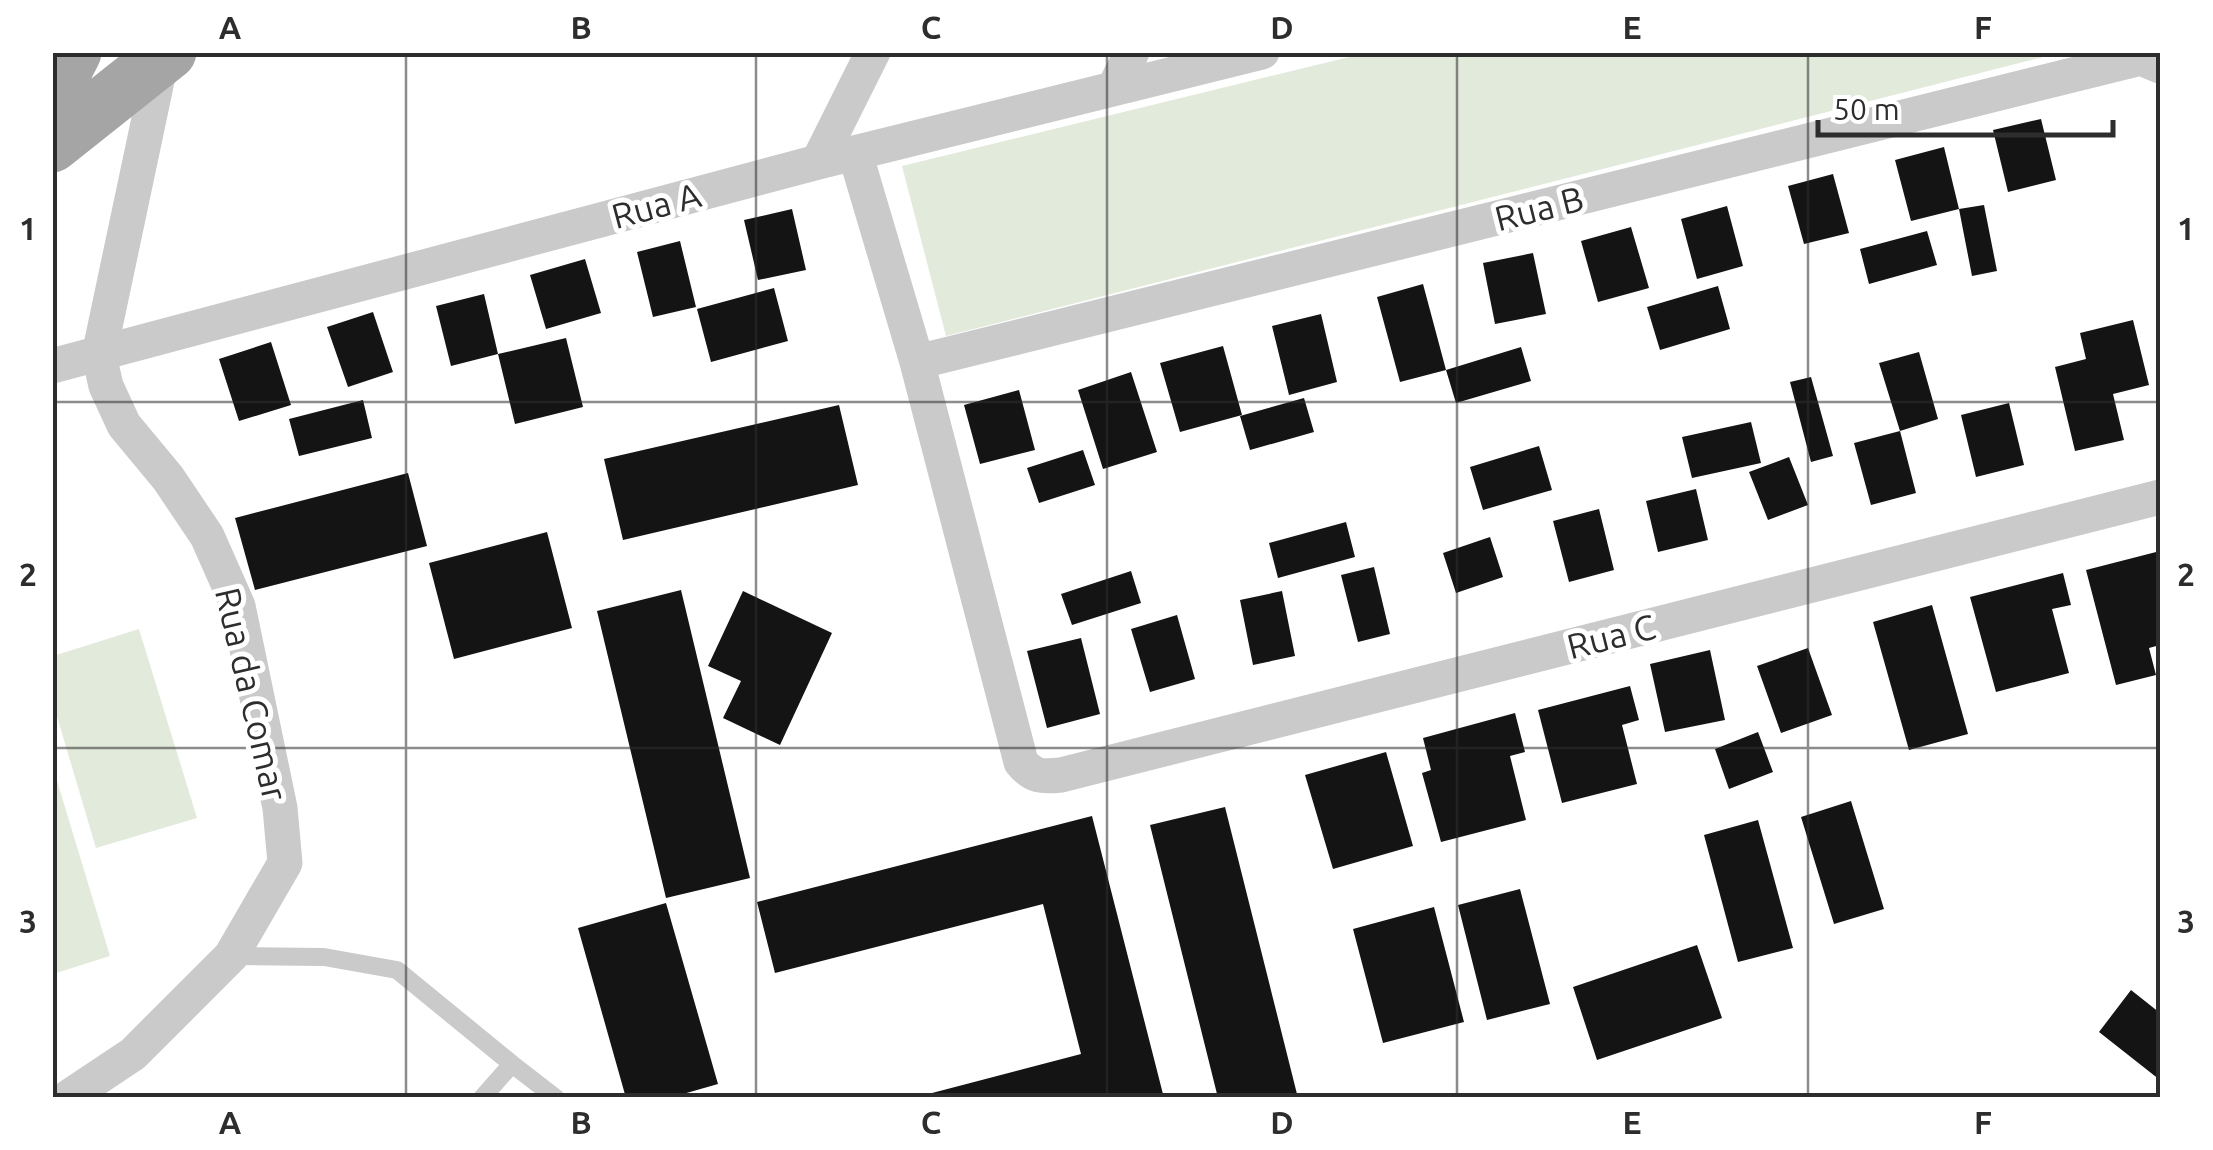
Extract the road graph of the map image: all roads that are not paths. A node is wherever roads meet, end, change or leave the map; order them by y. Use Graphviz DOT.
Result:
graph roads {
  1 [pos="74,52"];
  2 [pos="874,52"];
  3 [pos="1132,52"];
  4 [pos="1262,52"];
  5 [pos="165,57"];
  6 [pos="2154,59"];
  7 [pos="1114,88"];
  8 [pos="52,95"];
  9 [pos="52,145"];
  10 [pos="855,152"];
  11 [pos="818,162"];
  12 [pos="99,355"];
  13 [pos="917,362"];
  14 [pos="52,366"];
  15 [pos="2160,497"];
  16 [pos="231,956"];
  17 [pos="512,1064"];
  18 [pos="67,1098"];
  19 [pos="482,1098"];
  20 [pos="556,1098"];
  1 -- 8 [label="main road"];
  2 -- 11 [label="street"];
  3 -- 7 [label="street"];
  4 -- 7 [label="street, Rua A"];
  5 -- 9 [label="main road"];
  5 -- 12 [label="street, Rua da Comar"];
  6 -- 13 [label="street, Rua B"];
  7 -- 10 [label="street, Rua A"];
  10 -- 11 [label="street, Rua A"];
  10 -- 13 [label="street"];
  11 -- 12 [label="street, Rua A"];
  12 -- 14 [label="street, Rua A"];
  12 -- 16 [label="street, Rua da Comar"];
  13 -- 15 [label="street, Rua C"];
  16 -- 17 [label="lane"];
  16 -- 18 [label="street, Rua da Comar"];
  17 -- 19 [label="lane"];
  17 -- 20 [label="lane"];
}
